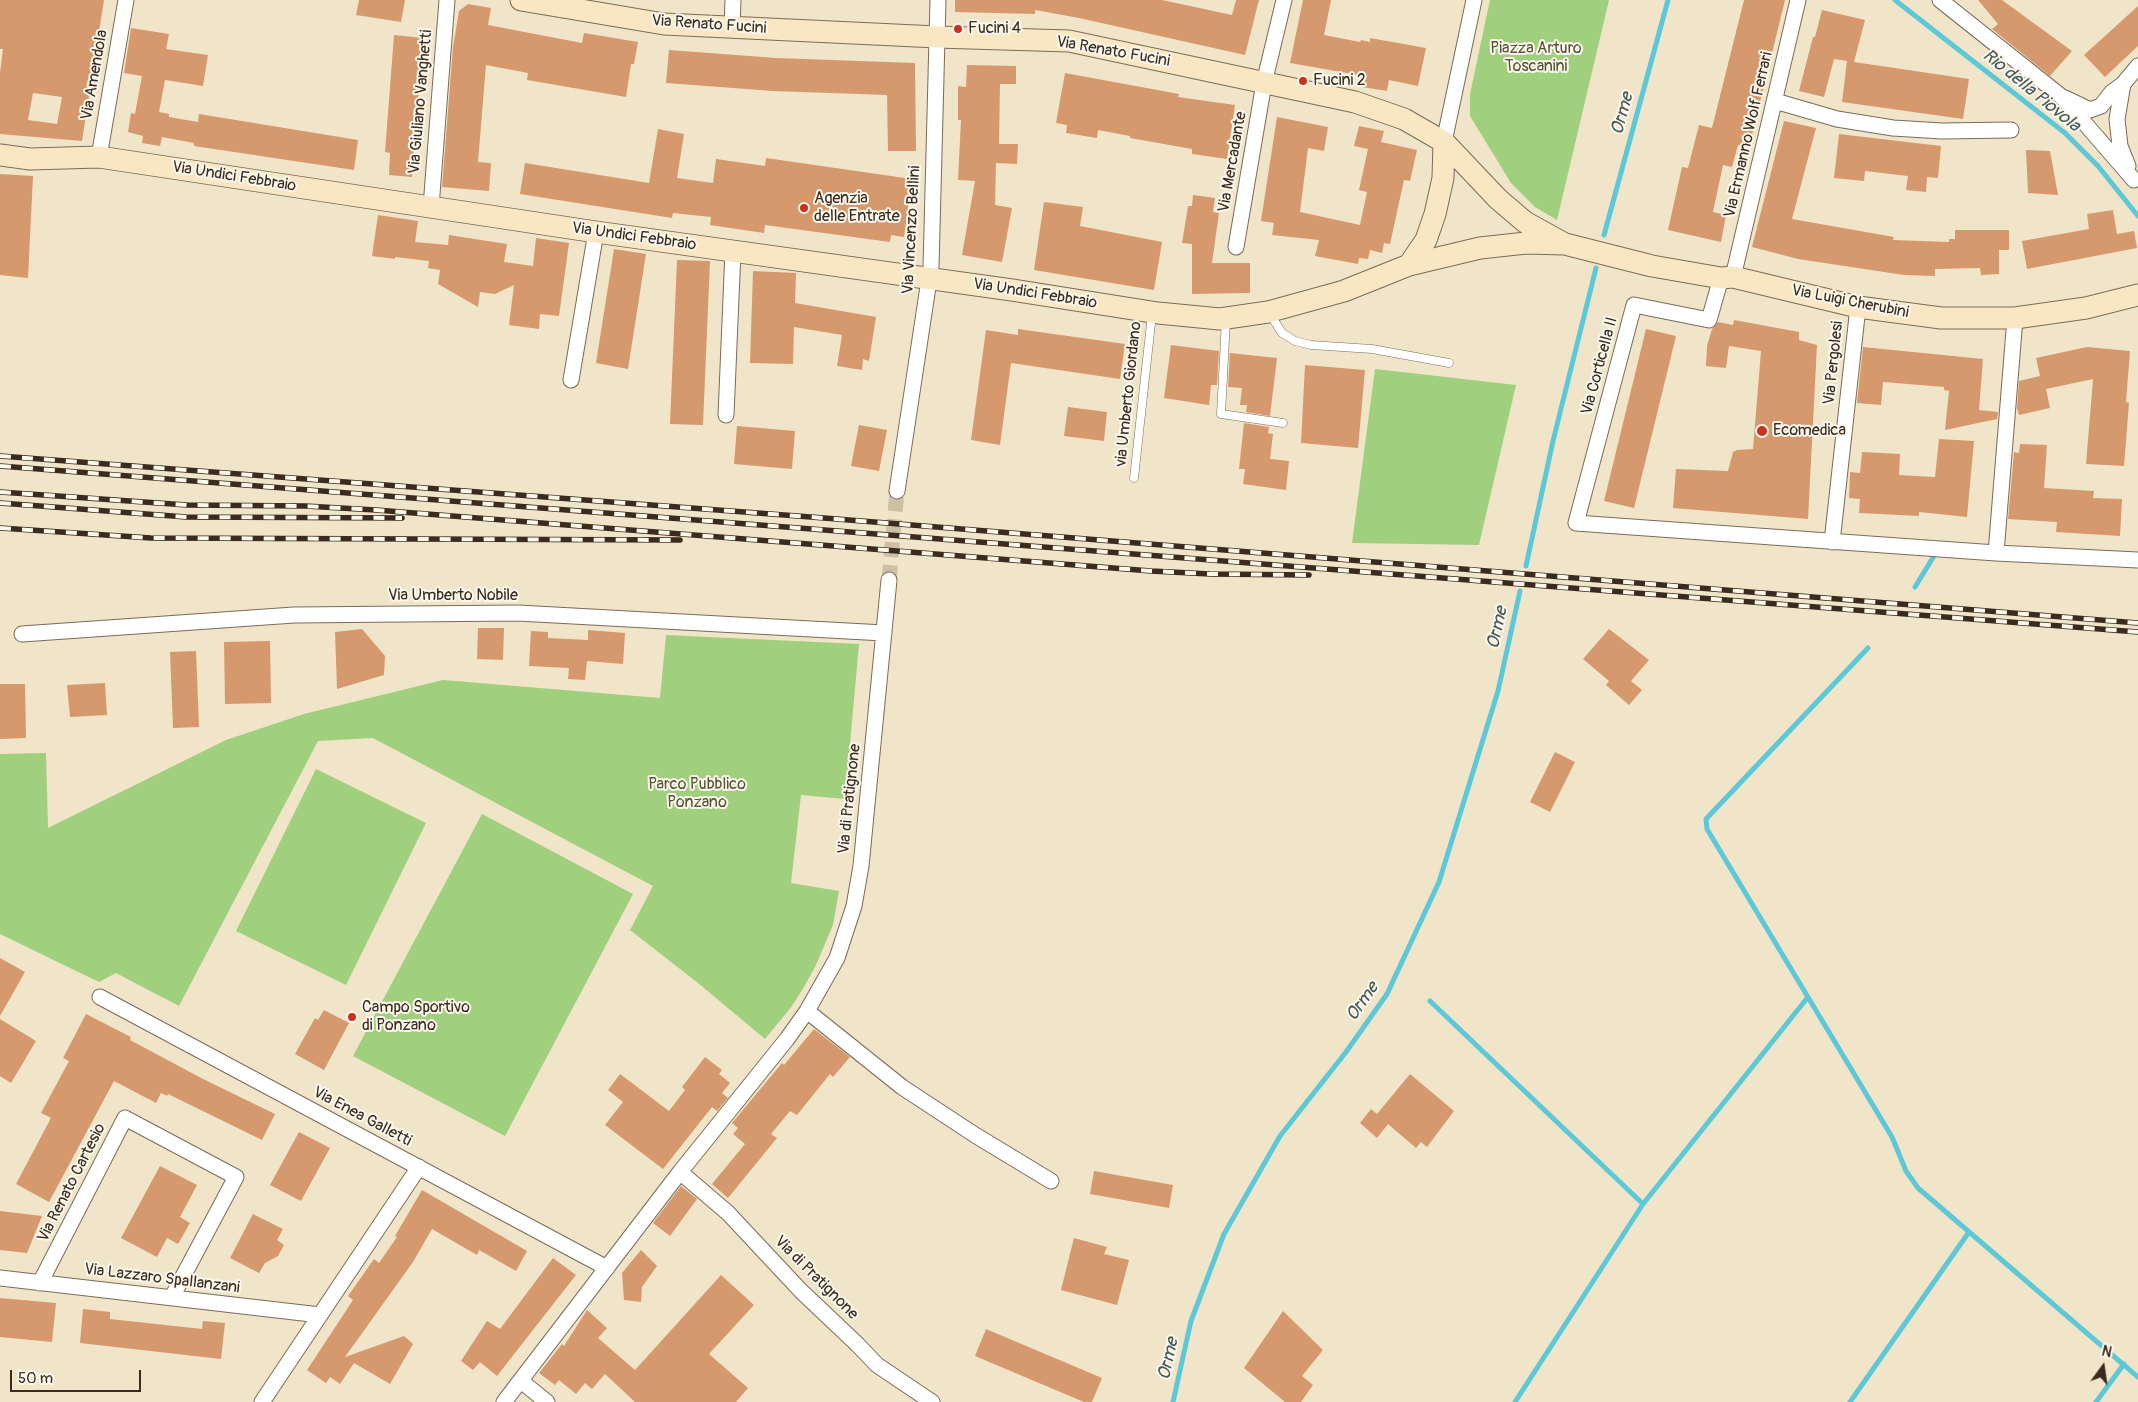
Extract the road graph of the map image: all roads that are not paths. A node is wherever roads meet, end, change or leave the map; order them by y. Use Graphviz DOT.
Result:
graph roads {
  1 [pos="126,0"];
  2 [pos="447,0"];
  3 [pos="521,0"];
  4 [pos="733,0"];
  5 [pos="938,0"];
  6 [pos="1284,0"];
  7 [pos="1474,0"];
  8 [pos="1798,0"];
  9 [pos="1940,0"];
  10 [pos="732,27"];
  11 [pos="937,38"];
  12 [pos="2138,66"];
  13 [pos="1264,83"];
  14 [pos="2123,84"];
  15 [pos="2062,96"];
  16 [pos="1775,101"];
  17 [pos="2011,130"];
  18 [pos="1444,142"];
  19 [pos="0,155"];
  20 [pos="98,157"];
  21 [pos="2136,183"];
  22 [pos="430,207"];
  23 [pos="596,232"];
  24 [pos="1565,244"];
  25 [pos="1236,247"];
  26 [pos="733,251"];
  27 [pos="1409,264"];
  28 [pos="930,278"];
  29 [pos="1727,278"];
  30 [pos="2138,295"];
  31 [pos="1858,307"];
  32 [pos="1152,312"];
  33 [pos="1268,312"];
  34 [pos="1226,318"];
  35 [pos="2015,318"];
  36 [pos="1449,363"];
  37 [pos="571,380"];
  38 [pos="726,415"];
  39 [pos="1283,423"];
  40 [pos="1134,478"];
  41 [pos="897,490"];
  42 [pos="1832,542"];
  43 [pos="1996,553"];
  44 [pos="2138,560"];
  45 [pos="889,580"];
  46 [pos="884,633"];
  47 [pos="22,634"];
  48 [pos="100,997"];
  49 [pos="807,1011"];
  50 [pos="419,1167"];
  51 [pos="680,1172"];
  52 [pos="1051,1181"];
  53 [pos="607,1268"];
  54 [pos="0,1278"];
  55 [pos="40,1283"];
  56 [pos="172,1297"];
  57 [pos="320,1315"];
  58 [pos="521,1381"];
  59 [pos="262,1402"];
  60 [pos="504,1402"];
  61 [pos="547,1402"];
  62 [pos="932,1402"];
  1 -- 20 [label="street, Via Amendola"];
  2 -- 22 [label="street, Via Giuliano Vanghetti"];
  3 -- 10 [label="main road, Via Renato Fucini"];
  4 -- 10 [label="street"];
  5 -- 11 [label="street, Via Vincenzo Bellini"];
  6 -- 13 [label="street, Via Mercadante"];
  7 -- 18 [label="street"];
  8 -- 16 [label="street, Via Ermanno Wolf Ferrari"];
  9 -- 15 [label="street"];
  10 -- 11 [label="main road, Via Renato Fucini"];
  11 -- 13 [label="main road, Via Renato Fucini"];
  11 -- 28 [label="street, Via Vincenzo Bellini"];
  12 -- 14 [label="street"];
  13 -- 18 [label="main road, Via Renato Fucini"];
  13 -- 25 [label="street, Via Mercadante"];
  14 -- 15 [label="street"];
  14 -- 21 [label="street"];
  15 -- 21 [label="street"];
  16 -- 17 [label="street"];
  16 -- 29 [label="street, Via Ermanno Wolf Ferrari"];
  18 -- 24 [label="main road, Via Renato Fucini"];
  18 -- 27 [label="main road"];
  19 -- 20 [label="main road, Via Undici Febbraio"];
  20 -- 22 [label="main road, Via Undici Febbraio"];
  22 -- 23 [label="main road, Via Undici Febbraio"];
  23 -- 26 [label="main road, Via Undici Febbraio"];
  23 -- 37 [label="street"];
  24 -- 27 [label="main road, Via Undici Febbraio"];
  24 -- 29 [label="main road, Via Luigi Cherubini"];
  26 -- 28 [label="main road, Via Undici Febbraio"];
  26 -- 38 [label="street"];
  27 -- 33 [label="main road, Via Undici Febbraio"];
  28 -- 32 [label="main road, Via Undici Febbraio"];
  28 -- 41 [label="street, Via Vincenzo Bellini"];
  29 -- 31 [label="main road, Via Luigi Cherubini"];
  29 -- 42 [label="street, Via Corticella II"];
  30 -- 35 [label="main road, Via Luigi Cherubini"];
  31 -- 35 [label="main road, Via Luigi Cherubini"];
  31 -- 42 [label="street, Via Pergolesi"];
  32 -- 34 [label="main road, Via Undici Febbraio"];
  32 -- 40 [label="lane, via Umberto Giordano"];
  33 -- 34 [label="main road, Via Undici Febbraio"];
  33 -- 36 [label="lane"];
  34 -- 39 [label="lane"];
  35 -- 43 [label="street"];
  42 -- 43 [label="street"];
  43 -- 44 [label="street"];
  45 -- 46 [label="street, Via di Pratignone"];
  46 -- 47 [label="street, Via Umberto Nobile"];
  46 -- 49 [label="street, Via di Pratignone"];
  48 -- 50 [label="street, Via Enea Galletti"];
  49 -- 51 [label="street, Via di Pratignone"];
  49 -- 52 [label="street"];
  50 -- 53 [label="street, Via Enea Galletti"];
  50 -- 57 [label="street"];
  51 -- 53 [label="street, Via di Pratignone"];
  51 -- 62 [label="street, Via di Pratignone"];
  53 -- 58 [label="street, Via di Pratignone"];
  54 -- 55 [label="street, Via Lazzaro Spallanzani"];
  55 -- 56 [label="street, Via Lazzaro Spallanzani"];
  55 -- 56 [label="street, Via Renato Cartesio"];
  56 -- 57 [label="street, Via Lazzaro Spallanzani"];
  57 -- 59 [label="street"];
  58 -- 60 [label="street, Via di Pratignone"];
  58 -- 61 [label="street"];
}
